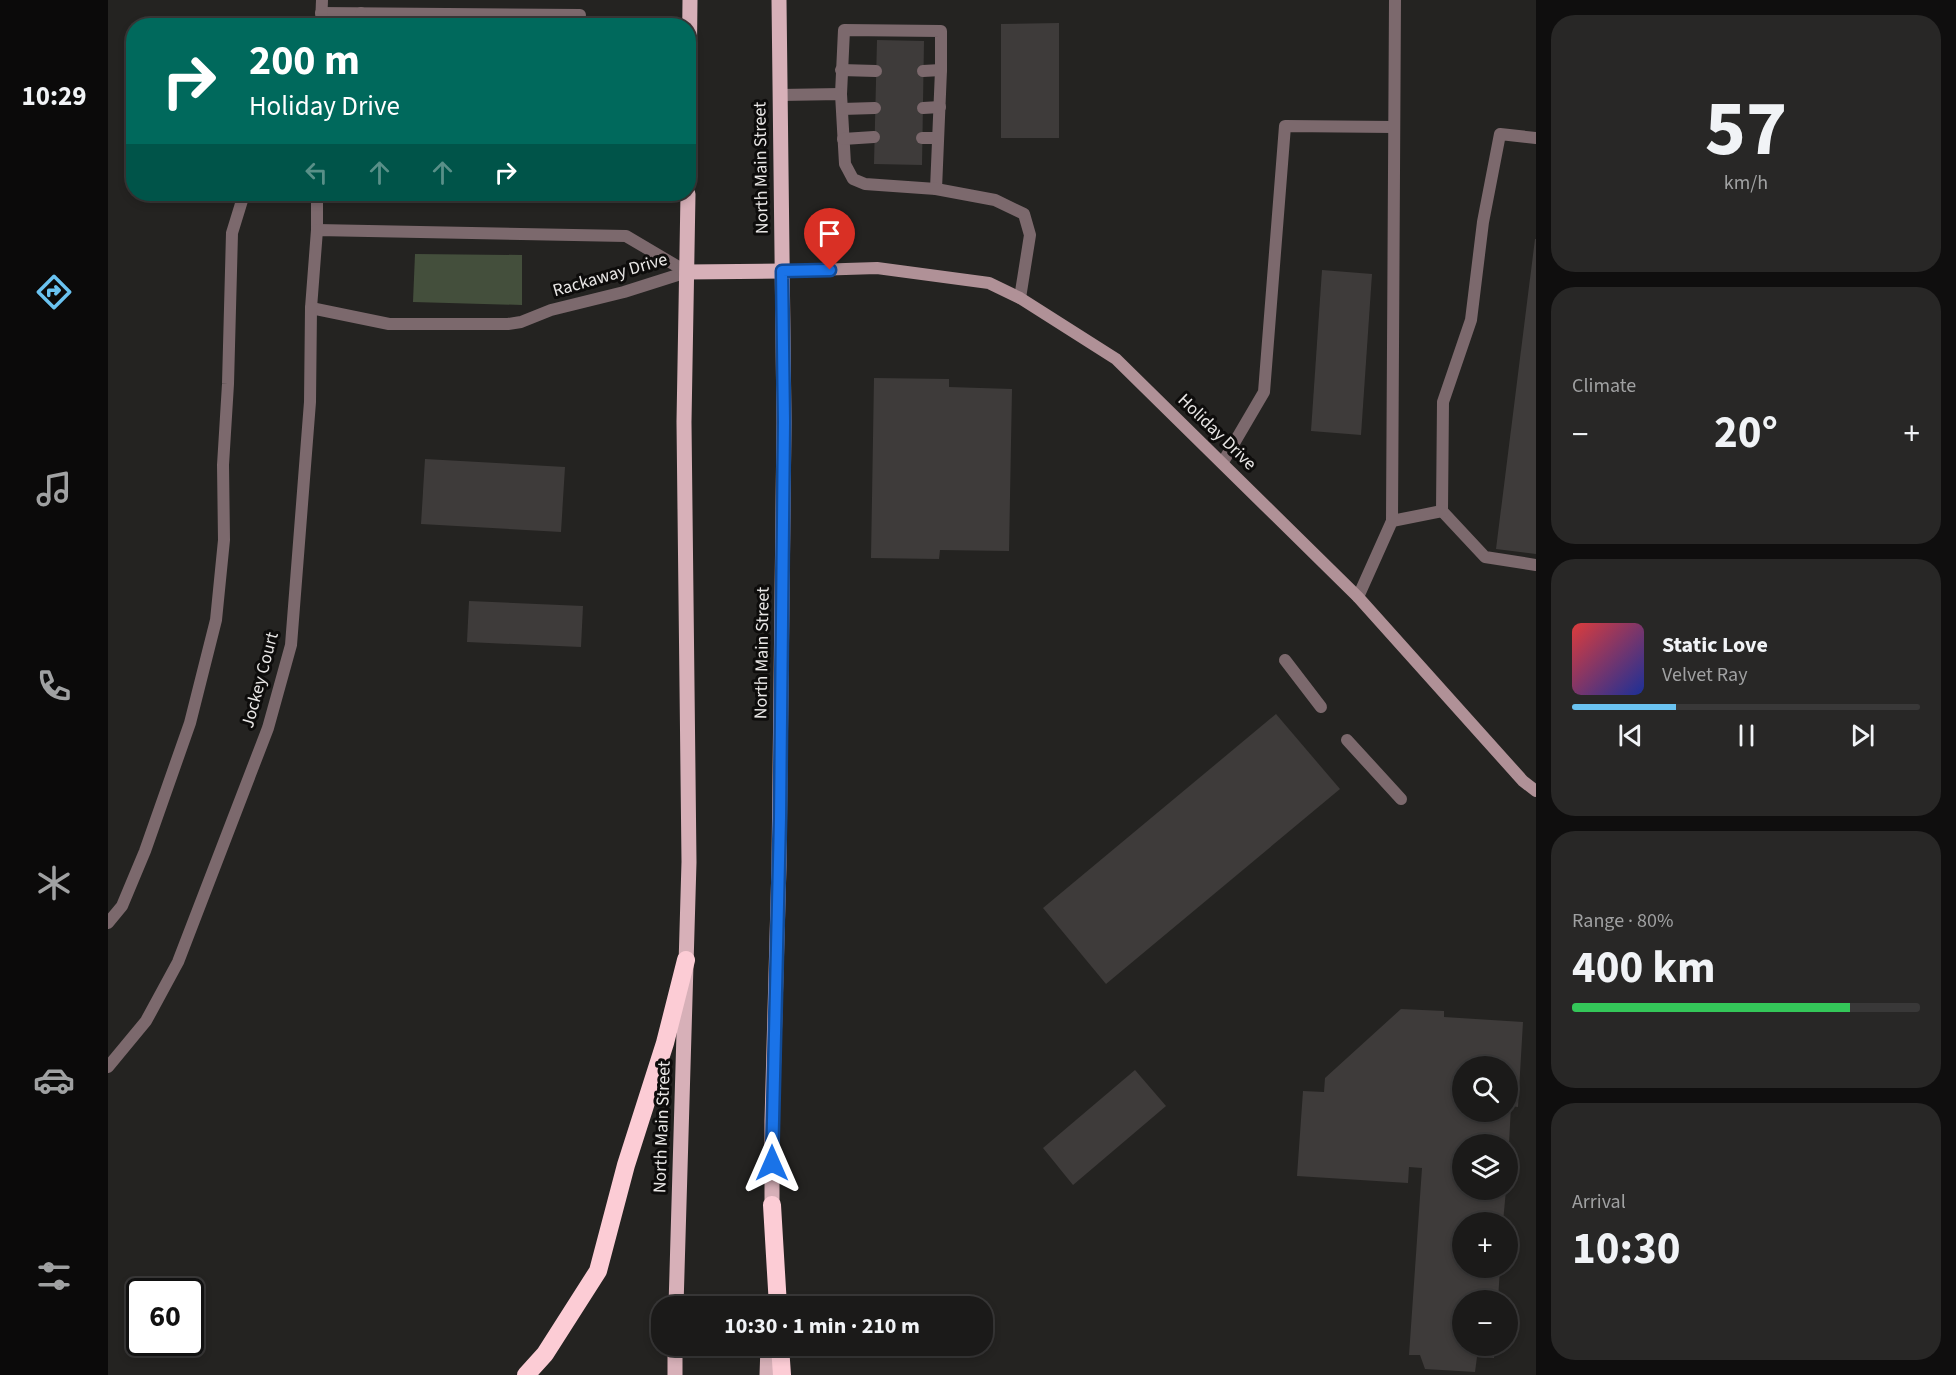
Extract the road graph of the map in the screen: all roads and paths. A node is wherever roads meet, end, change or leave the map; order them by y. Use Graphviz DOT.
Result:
graph roads {
  1 [pos="690,0"];
  2 [pos="779,0"];
  3 [pos="1395,0"];
  4 [pos="321,13"];
  5 [pos="580,15"];
  6 [pos="354,18"];
  7 [pos="416,18"];
  8 [pos="690,18"];
  9 [pos="841,70"];
  10 [pos="941,70"];
  11 [pos="876,71"];
  12 [pos="924,71"];
  13 [pos="841,94"];
  14 [pos="780,95"];
  15 [pos="940,107"];
  16 [pos="875,108"];
  17 [pos="923,108"];
  18 [pos="842,109"];
  19 [pos="1394,127"];
  20 [pos="874,137"];
  21 [pos="922,138"];
  22 [pos="938,138"];
  23 [pos="1536,138"];
  24 [pos="843,139"];
  25 [pos="936,189"];
  26 [pos="242,201"];
  27 [pos="317,201"];
  28 [pos="688,201"];
  29 [pos="317,230"];
  30 [pos="782,271"];
  31 [pos="687,272"];
  32 [pos="1020,298"];
  33 [pos="311,308"];
  34 [pos="1223,462"];
  35 [pos="1442,511"];
  36 [pos="1392,521"];
  37 [pos="1536,565"];
  38 [pos="1358,597"];
  39 [pos="1285,660"];
  40 [pos="1321,707"];
  41 [pos="1347,740"];
  42 [pos="1536,790"];
  43 [pos="1401,800"];
  44 [pos="108,923"];
  45 [pos="686,960"];
  46 [pos="108,1067"];
  47 [pos="772,1204"];
  48 [pos="676,1296"];
  49 [pos="769,1296"];
  50 [pos="777,1296"];
  51 [pos="675,1356"];
  52 [pos="768,1356"];
  53 [pos="781,1356"];
  54 [pos="526,1375"];
  55 [pos="675,1375"];
  56 [pos="767,1375"];
  57 [pos="782,1375"];
  1 -- 8 [label="main road"];
  2 -- 14 [label="main road, North Main Street"];
  3 -- 19 [label="street"];
  4 -- 6 [label="street"];
  5 -- 7 [label="street"];
  9 -- 10 [label="street"];
  9 -- 11 [label="street"];
  9 -- 13 [label="street"];
  10 -- 12 [label="street"];
  10 -- 15 [label="street"];
  13 -- 14 [label="street"];
  13 -- 18 [label="street"];
  14 -- 30 [label="main road, North Main Street"];
  15 -- 17 [label="street"];
  15 -- 22 [label="street"];
  16 -- 18 [label="street"];
  18 -- 24 [label="street"];
  19 -- 34 [label="street"];
  19 -- 36 [label="street"];
  20 -- 24 [label="street"];
  21 -- 22 [label="street"];
  22 -- 25 [label="street"];
  23 -- 35 [label="street"];
  24 -- 25 [label="street"];
  25 -- 32 [label="street"];
  26 -- 44 [label="street"];
  27 -- 29 [label="street, Jockey Court"];
  28 -- 31 [label="main road, North Main Street"];
  29 -- 31 [label="street, Rackaway Drive"];
  29 -- 33 [label="street, Jockey Court"];
  30 -- 31 [label="main road"];
  30 -- 32 [label="main road, Holiday Drive"];
  30 -- 47 [label="main road, North Main Street"];
  31 -- 33 [label="street, Rackaway Drive"];
  31 -- 45 [label="main road, North Main Street"];
  32 -- 34 [label="main road, Holiday Drive"];
  33 -- 46 [label="street, Jockey Court"];
  34 -- 38 [label="main road, Holiday Drive"];
  35 -- 36 [label="street"];
  35 -- 37 [label="street"];
  36 -- 38 [label="street"];
  38 -- 42 [label="main road, Holiday Drive"];
  39 -- 40 [label="street"];
  41 -- 43 [label="street"];
  45 -- 48 [label="main road, North Main Street"];
  45 -- 54 [label="highway"];
  47 -- 49 [label="main road, North Main Street"];
  47 -- 50 [label="highway"];
  51 -- 55 [label="main road"];
  52 -- 56 [label="main road"];
  53 -- 57 [label="highway"];
}
